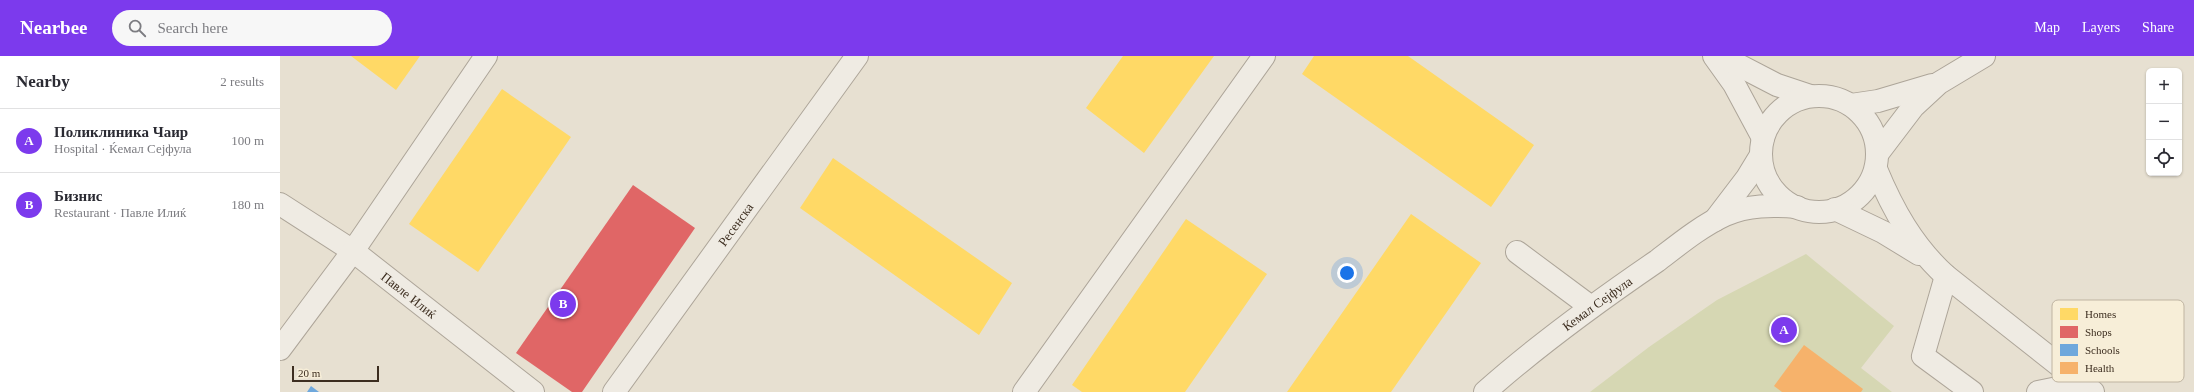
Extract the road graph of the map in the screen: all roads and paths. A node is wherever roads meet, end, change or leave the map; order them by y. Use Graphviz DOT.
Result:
graph roads {
  1 [pos="486,56"];
  2 [pos="857,56"];
  3 [pos="1264,56"];
  4 [pos="1714,56"];
  5 [pos="1721,56"];
  6 [pos="1984,56"];
  7 [pos="1939,83"];
  8 [pos="1810,96"];
  9 [pos="1851,105"];
  10 [pos="1762,147"];
  11 [pos="1877,161"];
  12 [pos="280,204"];
  13 [pos="1797,207"];
  14 [pos="1835,209"];
  15 [pos="1714,221"];
  16 [pos="353,251"];
  17 [pos="1517,252"];
  18 [pos="1927,259"];
  19 [pos="1946,276"];
  20 [pos="1592,307"];
  21 [pos="280,350"];
  22 [pos="2052,360"];
  23 [pos="2087,388"];
  24 [pos="533,392"];
  25 [pos="614,392"];
  26 [pos="1024,392"];
  27 [pos="1485,392"];
  28 [pos="1972,392"];
  29 [pos="2038,392"];
  1 -- 16 [label="street"];
  2 -- 25 [label="street, Ресенска"];
  3 -- 26 [label="street"];
  4 -- 10 [label="street"];
  5 -- 8 [label="street"];
  6 -- 7 [label="street"];
  7 -- 9 [label="street"];
  7 -- 11 [label="street"];
  8 -- 9 [label="street"];
  8 -- 10 [label="street"];
  9 -- 11 [label="street"];
  10 -- 13 [label="street"];
  10 -- 15 [label="street"];
  11 -- 14 [label="street"];
  11 -- 18 [label="street"];
  12 -- 16 [label="street, Павле Илиќ"];
  13 -- 14 [label="street"];
  13 -- 15 [label="street"];
  14 -- 18 [label="street"];
  15 -- 20 [label="street, Кемал Сејфула"];
  16 -- 21 [label="street"];
  16 -- 24 [label="street, Павле Илиќ"];
  17 -- 20 [label="street"];
  18 -- 19 [label="street"];
  19 -- 22 [label="street"];
  19 -- 28 [label="street"];
  20 -- 27 [label="street, Кемал Сејфула"];
  23 -- 29 [label="street"];
}
